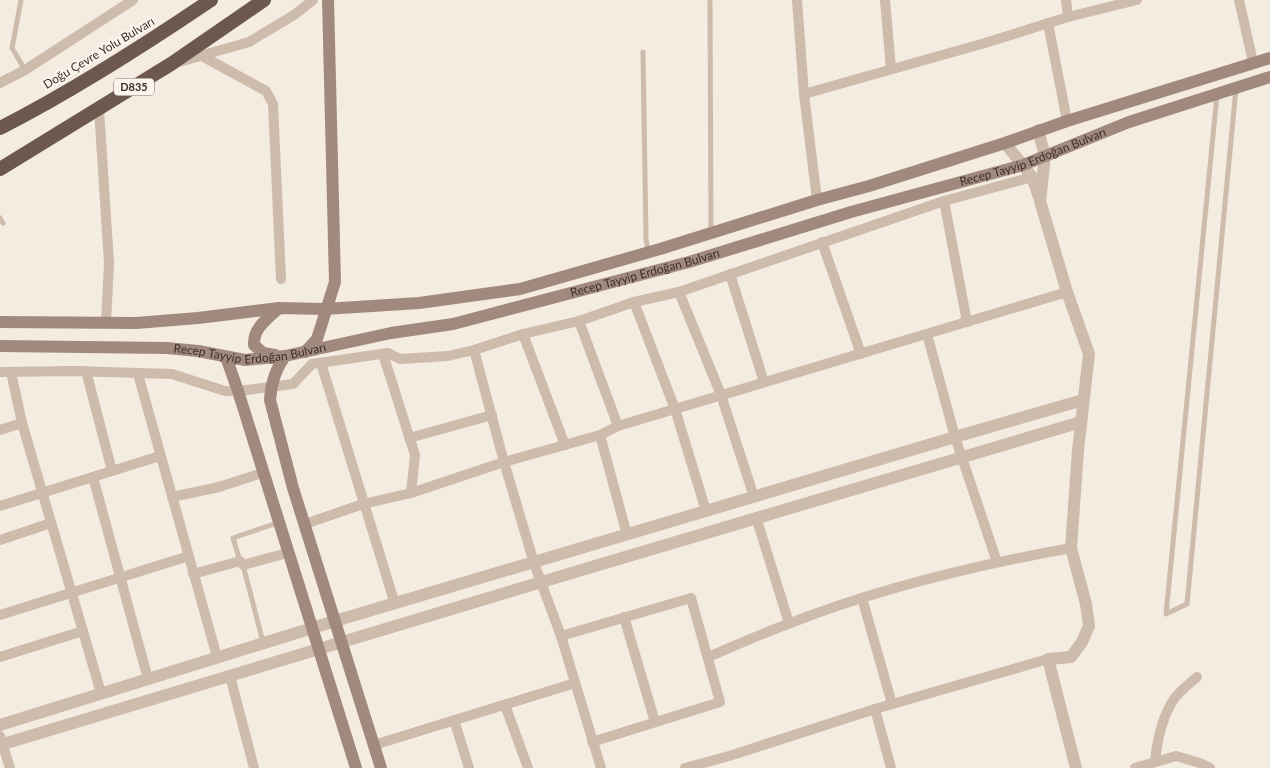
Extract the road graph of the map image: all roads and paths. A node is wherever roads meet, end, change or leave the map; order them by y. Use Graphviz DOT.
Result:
graph roads {
  1 [pos="21,0"];
  2 [pos="133,0"];
  3 [pos="211,0"];
  4 [pos="264,0"];
  5 [pos="313,0"];
  6 [pos="328,0"];
  7 [pos="710,0"];
  8 [pos="797,0"];
  9 [pos="885,0"];
  10 [pos="1066,0"];
  11 [pos="1137,0"];
  12 [pos="1239,0"];
  13 [pos="1114,3"];
  14 [pos="1068,17"];
  15 [pos="1048,23"];
  16 [pos="643,52"];
  17 [pos="202,56"];
  18 [pos="1270,58"];
  19 [pos="1253,62"];
  20 [pos="171,64"];
  21 [pos="891,69"];
  22 [pos="25,70"];
  23 [pos="1270,76"];
  24 [pos="0,83"];
  25 [pos="1236,88"];
  26 [pos="804,94"];
  27 [pos="1217,95"];
  28 [pos="98,109"];
  29 [pos="1067,121"];
  30 [pos="0,128"];
  31 [pos="1038,130"];
  32 [pos="1005,143"];
  33 [pos="1045,156"];
  34 [pos="1022,165"];
  35 [pos="0,169"];
  36 [pos="1032,177"];
  37 [pos="817,200"];
  38 [pos="944,201"];
  39 [pos="1040,201"];
  40 [pos="711,234"];
  41 [pos="822,242"];
  42 [pos="649,252"];
  43 [pos="730,274"];
  44 [pos="281,279"];
  45 [pos="678,292"];
  46 [pos="1067,292"];
  47 [pos="634,302"];
  48 [pos="279,308"];
  49 [pos="326,309"];
  50 [pos="0,322"];
  51 [pos="579,322"];
  52 [pos="967,322"];
  53 [pos="106,323"];
  54 [pos="523,334"];
  55 [pos="927,334"];
  56 [pos="0,346"];
  57 [pos="474,350"];
  58 [pos="305,352"];
  59 [pos="383,354"];
  60 [pos="861,354"];
  61 [pos="285,356"];
  62 [pos="226,357"];
  63 [pos="321,363"];
  64 [pos="0,372"];
  65 [pos="11,372"];
  66 [pos="86,372"];
  67 [pos="138,374"];
  68 [pos="764,382"];
  69 [pos="271,385"];
  70 [pos="238,391"];
  71 [pos="721,395"];
  72 [pos="1084,400"];
  73 [pos="675,409"];
  74 [pos="492,415"];
  75 [pos="1081,422"];
  76 [pos="22,423"];
  77 [pos="618,426"];
  78 [pos="0,430"];
  79 [pos="600,435"];
  80 [pos="955,437"];
  81 [pos="409,438"];
  82 [pos="565,445"];
  83 [pos="160,456"];
  84 [pos="961,457"];
  85 [pos="504,462"];
  86 [pos="112,471"];
  87 [pos="262,473"];
  88 [pos="93,477"];
  89 [pos="43,492"];
  90 [pos="411,493"];
  91 [pos="172,497"];
  92 [pos="754,497"];
  93 [pos="363,504"];
  94 [pos="0,506"];
  95 [pos="706,511"];
  96 [pos="756,516"];
  97 [pos="52,523"];
  98 [pos="278,523"];
  99 [pos="305,524"];
  100 [pos="627,535"];
  101 [pos="0,540"];
  102 [pos="1072,548"];
  103 [pos="287,553"];
  104 [pos="189,556"];
  105 [pos="997,562"];
  106 [pos="242,563"];
  107 [pos="534,563"];
  108 [pos="193,574"];
  109 [pos="121,577"];
  110 [pos="541,583"];
  111 [pos="72,592"];
  112 [pos="862,598"];
  113 [pos="395,604"];
  114 [pos="0,615"];
  115 [pos="624,617"];
  116 [pos="335,621"];
  117 [pos="789,623"];
  118 [pos="311,628"];
  119 [pos="83,631"];
  120 [pos="561,636"];
  121 [pos="342,642"];
  122 [pos="264,643"];
  123 [pos="318,650"];
  124 [pos="0,657"];
  125 [pos="217,658"];
  126 [pos="708,658"];
  127 [pos="1048,660"];
  128 [pos="230,676"];
  129 [pos="1197,677"];
  130 [pos="148,679"];
  131 [pos="575,683"];
  132 [pos="101,693"];
  133 [pos="892,704"];
  134 [pos="505,705"];
  135 [pos="875,709"];
  136 [pos="454,720"];
  137 [pos="656,722"];
  138 [pos="0,725"];
  139 [pos="1,742"];
  140 [pos="592,742"];
  141 [pos="374,746"];
  142 [pos="1155,762"];
  143 [pos="10,768"];
  144 [pos="254,768"];
  145 [pos="356,768"];
  146 [pos="381,768"];
  147 [pos="469,768"];
  148 [pos="528,768"];
  149 [pos="601,768"];
  150 [pos="685,768"];
  151 [pos="891,768"];
  152 [pos="1076,768"];
  153 [pos="1135,768"];
  154 [pos="1210,768"];
  1 -- 22 [label="lane"];
  2 -- 22 [label="street, Doğu Çevre Yolu Bulvarı"];
  3 -- 30 [label="highway, Doğu Çevre Yolu Bulvarı / D835"];
  4 -- 20 [label="highway, D835"];
  5 -- 17 [label="street"];
  6 -- 49 [label="main road"];
  7 -- 40 [label="lane"];
  8 -- 26 [label="street"];
  9 -- 21 [label="street"];
  10 -- 14 [label="street"];
  11 -- 13 [label="street"];
  12 -- 19 [label="street"];
  13 -- 14 [label="street"];
  14 -- 15 [label="street"];
  15 -- 21 [label="street"];
  15 -- 29 [label="street"];
  16 -- 42 [label="lane"];
  17 -- 20 [label="street"];
  17 -- 44 [label="street"];
  18 -- 19 [label="main road, Recep Tayyip Erdoğan Bulvarı"];
  19 -- 29 [label="main road, Recep Tayyip Erdoğan Bulvarı"];
  20 -- 28 [label="highway, D835"];
  21 -- 26 [label="street"];
  22 -- 24 [label="street, Doğu Çevre Yolu Bulvarı"];
  23 -- 25 [label="main road, Recep Tayyip Erdoğan Bulvarı"];
  25 -- 27 [label="main road, Recep Tayyip Erdoğan Bulvarı"];
  25 -- 27 [label="lane"];
  26 -- 37 [label="street"];
  27 -- 33 [label="main road, Recep Tayyip Erdoğan Bulvarı"];
  28 -- 35 [label="highway, D835"];
  28 -- 53 [label="street"];
  29 -- 31 [label="main road, Recep Tayyip Erdoğan Bulvarı"];
  31 -- 32 [label="main road, Recep Tayyip Erdoğan Bulvarı"];
  31 -- 33 [label="street"];
  32 -- 34 [label="street"];
  32 -- 37 [label="main road, Recep Tayyip Erdoğan Bulvarı"];
  33 -- 34 [label="main road, Recep Tayyip Erdoğan Bulvarı"];
  33 -- 39 [label="street"];
  34 -- 36 [label="street"];
  34 -- 58 [label="main road, Recep Tayyip Erdoğan Bulvarı"];
  36 -- 38 [label="street"];
  36 -- 39 [label="street"];
  37 -- 40 [label="main road, Recep Tayyip Erdoğan Bulvarı"];
  38 -- 41 [label="street"];
  38 -- 52 [label="street"];
  39 -- 46 [label="street"];
  40 -- 42 [label="main road, Recep Tayyip Erdoğan Bulvarı"];
  41 -- 43 [label="street"];
  41 -- 60 [label="street"];
  42 -- 49 [label="main road, Recep Tayyip Erdoğan Bulvarı"];
  43 -- 45 [label="street"];
  43 -- 68 [label="street"];
  45 -- 47 [label="street"];
  45 -- 71 [label="street"];
  46 -- 52 [label="street"];
  46 -- 72 [label="street"];
  47 -- 51 [label="street"];
  47 -- 73 [label="street"];
  48 -- 49 [label="main road, Recep Tayyip Erdoğan Bulvarı"];
  48 -- 53 [label="main road, Recep Tayyip Erdoğan Bulvarı"];
  48 -- 61 [label="main road"];
  49 -- 58 [label="main road"];
  50 -- 53 [label="main road, Recep Tayyip Erdoğan Bulvarı"];
  51 -- 54 [label="street"];
  51 -- 77 [label="street"];
  52 -- 55 [label="street"];
  54 -- 57 [label="street"];
  54 -- 82 [label="street"];
  55 -- 60 [label="street"];
  55 -- 80 [label="street"];
  56 -- 62 [label="main road, Recep Tayyip Erdoğan Bulvarı"];
  57 -- 59 [label="street"];
  57 -- 74 [label="street"];
  58 -- 61 [label="main road, Recep Tayyip Erdoğan Bulvarı"];
  59 -- 63 [label="street"];
  59 -- 81 [label="street"];
  60 -- 68 [label="street"];
  61 -- 62 [label="main road, Recep Tayyip Erdoğan Bulvarı"];
  61 -- 69 [label="main road"];
  62 -- 70 [label="main road"];
  63 -- 69 [label="street"];
  63 -- 93 [label="street"];
  64 -- 65 [label="street"];
  65 -- 66 [label="street"];
  65 -- 76 [label="street"];
  66 -- 67 [label="street"];
  66 -- 86 [label="street"];
  67 -- 70 [label="street"];
  67 -- 83 [label="street"];
  68 -- 71 [label="street"];
  69 -- 70 [label="street"];
  69 -- 99 [label="main road"];
  70 -- 87 [label="main road"];
  71 -- 73 [label="street"];
  71 -- 92 [label="street"];
  72 -- 75 [label="street"];
  72 -- 80 [label="street"];
  73 -- 77 [label="street"];
  73 -- 95 [label="street"];
  74 -- 81 [label="street"];
  74 -- 85 [label="street"];
  75 -- 84 [label="street"];
  75 -- 102 [label="street"];
  76 -- 78 [label="street"];
  76 -- 89 [label="street"];
  77 -- 79 [label="street"];
  79 -- 82 [label="street"];
  79 -- 100 [label="street"];
  80 -- 84 [label="street"];
  80 -- 92 [label="street"];
  81 -- 90 [label="street"];
  82 -- 85 [label="street"];
  83 -- 86 [label="street"];
  83 -- 91 [label="street"];
  84 -- 96 [label="street"];
  84 -- 105 [label="street"];
  85 -- 90 [label="street"];
  85 -- 107 [label="street"];
  86 -- 88 [label="street"];
  87 -- 91 [label="street"];
  87 -- 98 [label="main road"];
  88 -- 89 [label="street"];
  88 -- 109 [label="street"];
  89 -- 94 [label="street"];
  89 -- 97 [label="street"];
  90 -- 93 [label="street"];
  91 -- 104 [label="street"];
  92 -- 95 [label="street"];
  93 -- 99 [label="street"];
  93 -- 113 [label="street"];
  95 -- 100 [label="street"];
  96 -- 110 [label="street"];
  96 -- 117 [label="street"];
  97 -- 101 [label="street"];
  97 -- 111 [label="street"];
  98 -- 103 [label="main road"];
  98 -- 106 [label="lane"];
  99 -- 116 [label="main road"];
  100 -- 107 [label="street"];
  102 -- 105 [label="street"];
  102 -- 127 [label="street"];
  103 -- 106 [label="street"];
  103 -- 118 [label="main road"];
  104 -- 108 [label="street"];
  104 -- 109 [label="street"];
  105 -- 112 [label="street"];
  106 -- 108 [label="street"];
  106 -- 122 [label="lane"];
  107 -- 110 [label="street"];
  107 -- 113 [label="street"];
  108 -- 125 [label="street"];
  109 -- 111 [label="street"];
  109 -- 130 [label="street"];
  110 -- 120 [label="street"];
  110 -- 121 [label="street"];
  111 -- 114 [label="street"];
  111 -- 119 [label="street"];
  112 -- 117 [label="street"];
  112 -- 133 [label="street"];
  113 -- 116 [label="street"];
  115 -- 120 [label="street"];
  115 -- 126 [label="street"];
  115 -- 137 [label="street"];
  116 -- 118 [label="street"];
  116 -- 121 [label="main road"];
  117 -- 126 [label="street"];
  118 -- 122 [label="street"];
  118 -- 123 [label="main road"];
  119 -- 124 [label="street"];
  119 -- 132 [label="street"];
  120 -- 131 [label="street"];
  121 -- 123 [label="street"];
  121 -- 141 [label="main road"];
  122 -- 125 [label="street"];
  123 -- 128 [label="street"];
  123 -- 145 [label="main road"];
  125 -- 130 [label="street"];
  126 -- 137 [label="street"];
  127 -- 133 [label="street"];
  127 -- 152 [label="street"];
  128 -- 139 [label="street"];
  128 -- 144 [label="street"];
  129 -- 142 [label="street"];
  130 -- 132 [label="street"];
  131 -- 134 [label="street"];
  131 -- 140 [label="street"];
  132 -- 138 [label="street"];
  133 -- 135 [label="street"];
  134 -- 136 [label="street"];
  134 -- 148 [label="street"];
  135 -- 150 [label="street"];
  135 -- 151 [label="street"];
  136 -- 141 [label="street"];
  136 -- 147 [label="street"];
  137 -- 140 [label="street"];
  139 -- 143 [label="street"];
  140 -- 149 [label="street"];
  141 -- 146 [label="main road"];
  142 -- 153 [label="street"];
  142 -- 154 [label="street"];
}
